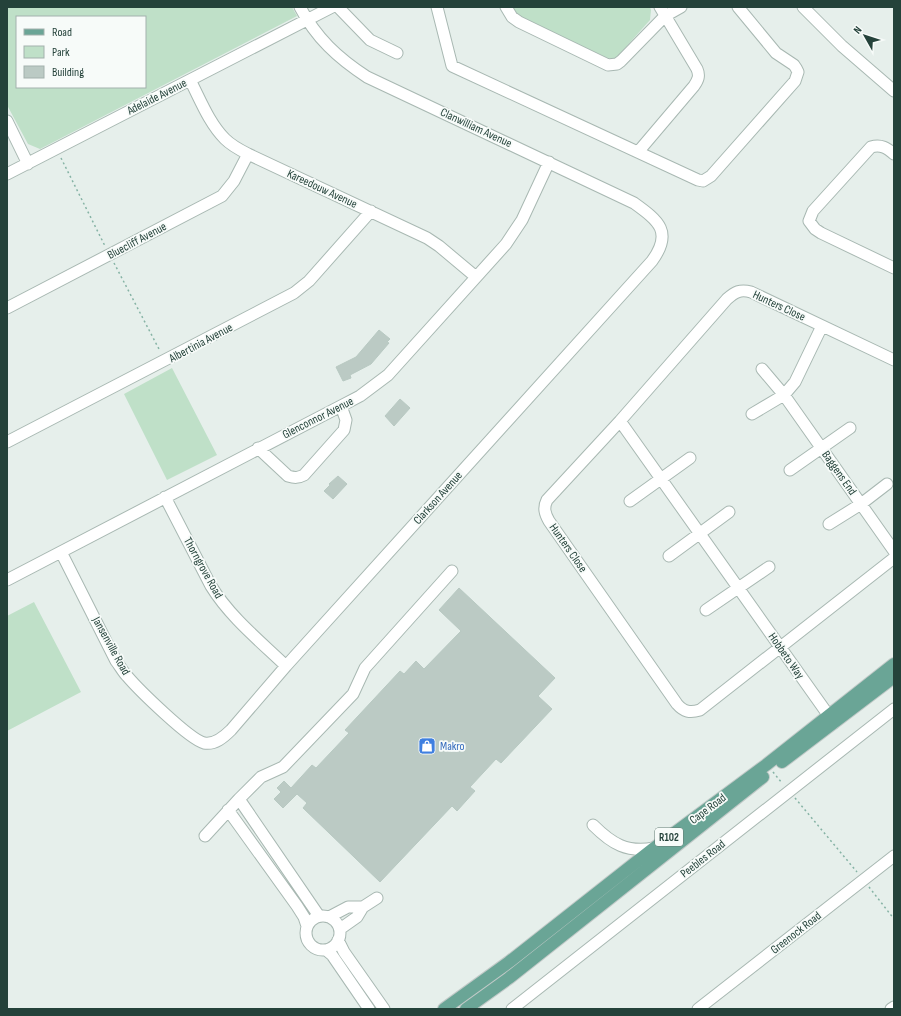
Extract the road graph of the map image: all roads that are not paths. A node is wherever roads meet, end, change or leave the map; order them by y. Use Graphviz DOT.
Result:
graph roads {
  1 [pos="300,7"];
  2 [pos="332,7"];
  3 [pos="338,7"];
  4 [pos="437,7"];
  5 [pos="506,7"];
  6 [pos="681,7"];
  7 [pos="738,7"];
  8 [pos="803,7"];
  9 [pos="663,12"];
  10 [pos="307,20"];
  11 [pos="397,53"];
  12 [pos="190,80"];
  13 [pos="894,91"];
  14 [pos="7,121"];
  15 [pos="638,152"];
  16 [pos="248,154"];
  17 [pos="894,154"];
  18 [pos="550,162"];
  19 [pos="28,164"];
  20 [pos="7,174"];
  21 [pos="371,211"];
  22 [pos="663,234"];
  23 [pos="894,268"];
  24 [pos="476,277"];
  25 [pos="7,308"];
  26 [pos="822,326"];
  27 [pos="894,360"];
  28 [pos="762,368"];
  29 [pos="784,395"];
  30 [pos="341,406"];
  31 [pos="752,414"];
  32 [pos="620,421"];
  33 [pos="850,428"];
  34 [pos="7,442"];
  35 [pos="258,448"];
  36 [pos="822,448"];
  37 [pos="690,458"];
  38 [pos="790,470"];
  39 [pos="661,478"];
  40 [pos="887,484"];
  41 [pos="166,497"];
  42 [pos="630,500"];
  43 [pos="861,504"];
  44 [pos="729,512"];
  45 [pos="830,524"];
  46 [pos="700,534"];
  47 [pos="894,551"];
  48 [pos="61,552"];
  49 [pos="669,556"];
  50 [pos="894,558"];
  51 [pos="769,567"];
  52 [pos="452,571"];
  53 [pos="7,580"];
  54 [pos="738,588"];
  55 [pos="706,610"];
  56 [pos="780,648"];
  57 [pos="894,664"];
  58 [pos="286,666"];
  59 [pos="894,677"];
  60 [pos="894,709"];
  61 [pos="831,720"];
  62 [pos="198,740"];
  63 [pos="239,799"];
  64 [pos="228,810"];
  65 [pos="593,825"];
  66 [pos="205,836"];
  67 [pos="654,848"];
  68 [pos="894,856"];
  69 [pos="377,898"];
  70 [pos="363,907"];
  71 [pos="324,917"];
  72 [pos="307,926"];
  73 [pos="339,935"];
  74 [pos="326,950"];
  75 [pos="894,1007"];
  76 [pos="369,1009"];
  77 [pos="384,1009"];
  78 [pos="444,1009"];
  79 [pos="466,1009"];
  80 [pos="512,1009"];
  81 [pos="698,1009"];
  82 [pos="891,1009"];
  1 -- 10 [label="street, Clanwilliam Avenue"];
  2 -- 10 [label="street, Adelaide Avenue"];
  3 -- 11 [label="street"];
  4 -- 15 [label="street"];
  5 -- 9 [label="street"];
  6 -- 9 [label="street"];
  7 -- 15 [label="street"];
  8 -- 13 [label="street"];
  9 -- 15 [label="street"];
  10 -- 12 [label="street, Adelaide Avenue"];
  10 -- 18 [label="street, Clanwilliam Avenue"];
  12 -- 16 [label="street, Kareedouw Avenue"];
  12 -- 19 [label="street, Adelaide Avenue"];
  14 -- 19 [label="street"];
  16 -- 21 [label="street, Kareedouw Avenue"];
  16 -- 25 [label="street, Bluecliff Avenue"];
  17 -- 23 [label="street"];
  18 -- 22 [label="street, Clanwilliam Avenue"];
  18 -- 24 [label="street, Glenconnor Avenue"];
  19 -- 20 [label="street, Adelaide Avenue"];
  21 -- 24 [label="street, Kareedouw Avenue"];
  21 -- 34 [label="street, Albertinia Avenue"];
  22 -- 58 [label="street, Clarkson Avenue"];
  24 -- 30 [label="street, Glenconnor Avenue"];
  26 -- 27 [label="street, Hunters Close"];
  26 -- 29 [label="street"];
  26 -- 32 [label="street, Hunters Close"];
  28 -- 29 [label="street, Baggens End"];
  29 -- 31 [label="street"];
  29 -- 36 [label="street, Baggens End"];
  30 -- 35 [label="street, Glenconnor Avenue"];
  30 -- 35 [label="street"];
  32 -- 39 [label="street, Hobbeto Way"];
  32 -- 56 [label="street, Hunters Close"];
  33 -- 36 [label="street"];
  35 -- 41 [label="street, Glenconnor Avenue"];
  36 -- 38 [label="street"];
  36 -- 43 [label="street, Baggens End"];
  37 -- 39 [label="street"];
  39 -- 42 [label="street"];
  39 -- 46 [label="street, Hobbeto Way"];
  40 -- 43 [label="street"];
  41 -- 48 [label="street, Glenconnor Avenue"];
  41 -- 58 [label="street, Thorngrove Road"];
  43 -- 45 [label="street"];
  43 -- 47 [label="street, Baggens End"];
  44 -- 46 [label="street"];
  46 -- 49 [label="street"];
  46 -- 54 [label="street, Hobbeto Way"];
  48 -- 53 [label="street, Glenconnor Avenue"];
  48 -- 62 [label="street, Jansenville Road"];
  50 -- 56 [label="street, Hunters Close"];
  51 -- 54 [label="street"];
  52 -- 63 [label="street"];
  54 -- 55 [label="street"];
  54 -- 56 [label="street, Hobbeto Way"];
  56 -- 61 [label="street, Hobbeto Way"];
  57 -- 61 [label="main road, Cape Road / R102"];
  58 -- 62 [label="street, Clarkson Avenue"];
  59 -- 61 [label="main road, Cape Road / R102"];
  60 -- 80 [label="street, Peebles Road"];
  61 -- 67 [label="main road, Cape Road / R102"];
  61 -- 79 [label="main road, Cape Road / R102"];
  63 -- 64 [label="street"];
  63 -- 71 [label="street"];
  64 -- 66 [label="street"];
  64 -- 72 [label="street"];
  65 -- 67 [label="street"];
  67 -- 78 [label="main road, Cape Road / R102"];
  68 -- 81 [label="street, Greenock Road"];
  69 -- 70 [label="street"];
  70 -- 71 [label="street"];
  70 -- 73 [label="street"];
  71 -- 72 [label="street"];
  71 -- 73 [label="street"];
  72 -- 74 [label="street"];
  73 -- 74 [label="street"];
  73 -- 77 [label="street"];
  74 -- 76 [label="street"];
  75 -- 82 [label="street"];
}
